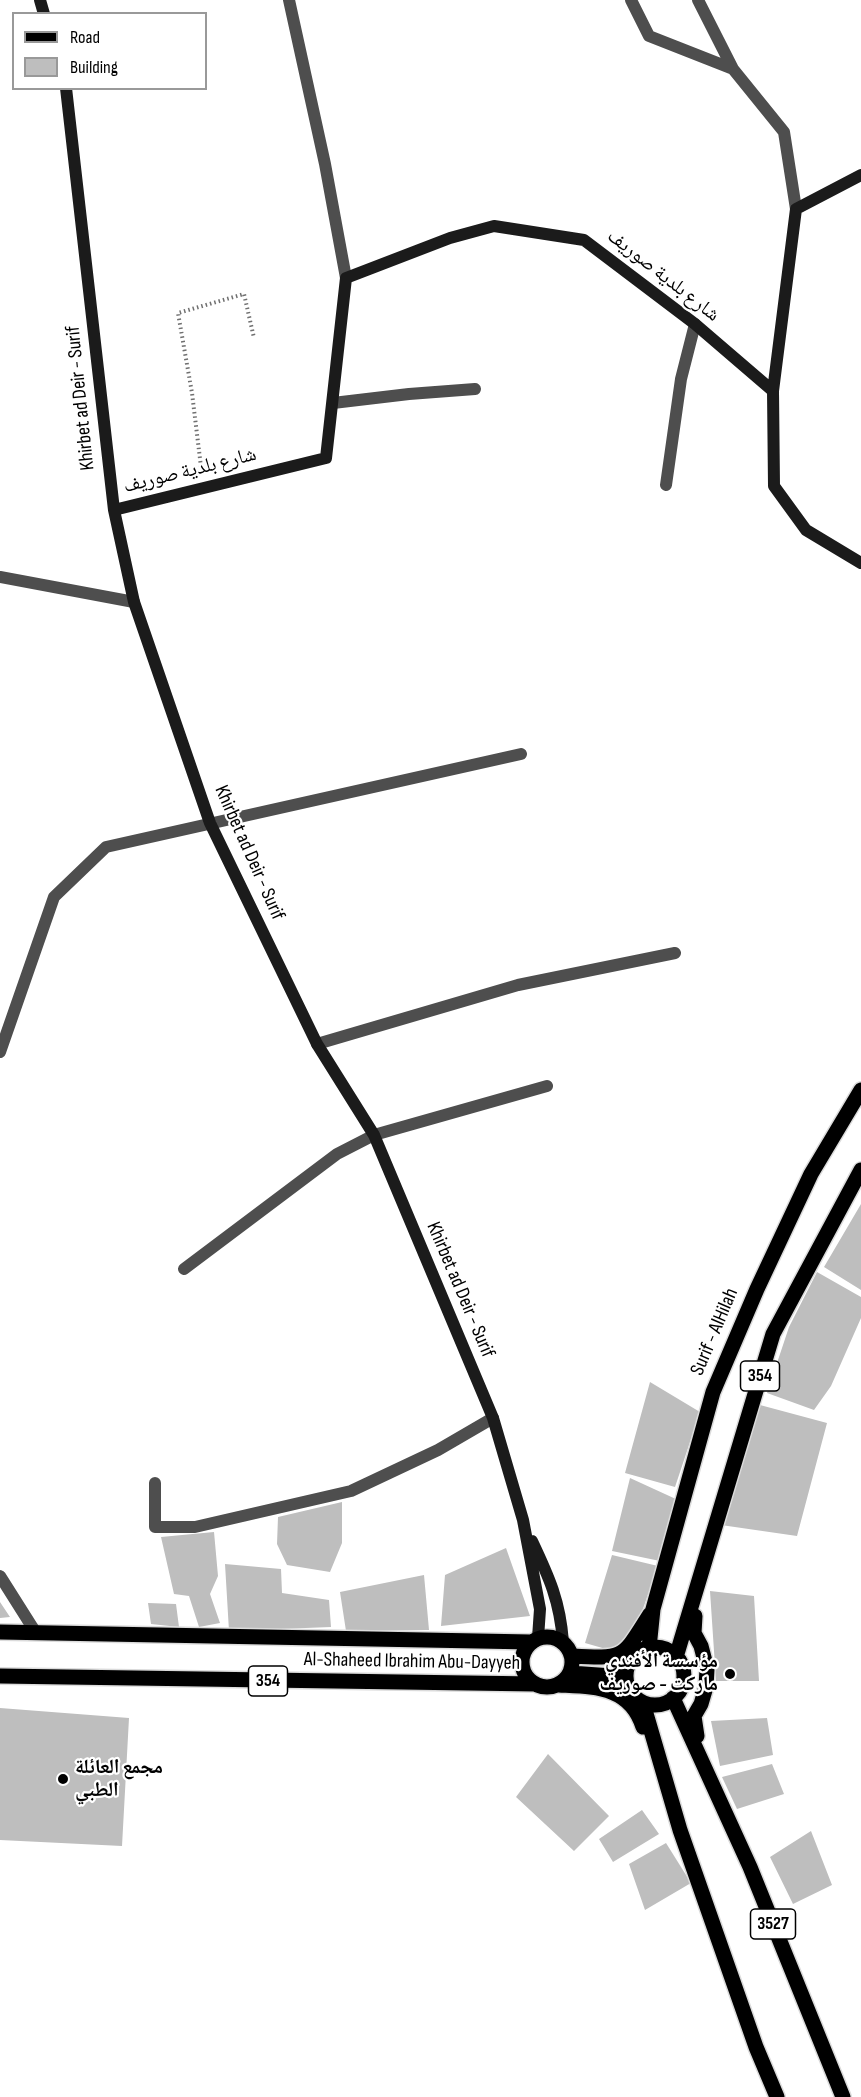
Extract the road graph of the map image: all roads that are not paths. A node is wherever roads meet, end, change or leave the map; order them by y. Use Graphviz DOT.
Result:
graph roads {
  1 [pos="289,0"];
  2 [pos="631,0"];
  3 [pos="698,0"];
  4 [pos="733,69"];
  5 [pos="66,90"];
  6 [pos="861,175"];
  7 [pos="796,209"];
  8 [pos="346,278"];
  9 [pos="695,324"];
  10 [pos="475,389"];
  11 [pos="773,391"];
  12 [pos="333,403"];
  13 [pos="666,485"];
  14 [pos="114,510"];
  15 [pos="861,563"];
  16 [pos="0,577"];
  17 [pos="134,602"];
  18 [pos="521,754"];
  19 [pos="210,823"];
  20 [pos="675,953"];
  21 [pos="317,1044"];
  22 [pos="0,1052"];
  23 [pos="547,1086"];
  24 [pos="861,1090"];
  25 [pos="374,1135"];
  26 [pos="861,1170"];
  27 [pos="184,1269"];
  28 [pos="493,1418"];
  29 [pos="155,1483"];
  30 [pos="523,1520"];
  31 [pos="0,1576"];
  32 [pos="696,1598"];
  33 [pos="653,1609"];
  34 [pos="0,1632"];
  35 [pos="36,1633"];
  36 [pos="535,1640"];
  37 [pos="563,1642"];
  38 [pos="649,1648"];
  39 [pos="676,1658"];
  40 [pos="572,1664"];
  41 [pos="626,1673"];
  42 [pos="0,1676"];
  43 [pos="535,1684"];
  44 [pos="559,1685"];
  45 [pos="673,1698"];
  46 [pos="643,1703"];
  47 [pos="699,1752"];
  48 [pos="680,1830"];
  49 [pos="777,2097"];
  50 [pos="843,2097"];
  1 -- 8 [label="street"];
  2 -- 4 [label="street"];
  3 -- 4 [label="street"];
  4 -- 7 [label="street"];
  5 -- 14 [label="main road, Khirbet ad Deir - Surif"];
  6 -- 7 [label="main road"];
  7 -- 11 [label="main road"];
  8 -- 9 [label="main road, شارع بلدية صوريف"];
  8 -- 12 [label="main road, شارع بلدية صوريف"];
  9 -- 11 [label="main road, شارع بلدية صوريف"];
  9 -- 13 [label="street"];
  10 -- 12 [label="street"];
  11 -- 15 [label="main road"];
  12 -- 14 [label="main road, شارع بلدية صوريف"];
  14 -- 17 [label="main road, Khirbet ad Deir - Surif"];
  16 -- 17 [label="street"];
  17 -- 19 [label="main road, Khirbet ad Deir - Surif"];
  18 -- 19 [label="street"];
  19 -- 21 [label="main road, Khirbet ad Deir - Surif"];
  19 -- 22 [label="street"];
  20 -- 21 [label="street"];
  21 -- 25 [label="main road, Khirbet ad Deir - Surif"];
  23 -- 25 [label="street"];
  24 -- 33 [label="main road, Surif - AlHilah"];
  25 -- 27 [label="street"];
  25 -- 28 [label="main road, Khirbet ad Deir - Surif"];
  26 -- 32 [label="main road, 354"];
  28 -- 29 [label="street"];
  28 -- 30 [label="main road, Khirbet ad Deir - Surif"];
  30 -- 36 [label="main road, Khirbet ad Deir - Surif"];
  30 -- 37 [label="main road, Khirbet ad Deir - Surif"];
  31 -- 35 [label="street"];
  32 -- 39 [label="main road, 354"];
  32 -- 47 [label="main road"];
  33 -- 38 [label="main road"];
  33 -- 40 [label="main road"];
  34 -- 35 [label="main road, Al-Shaheed Ibrahim Abu-Dayyeh / 354"];
  35 -- 36 [label="main road, Al-Shaheed Ibrahim Abu-Dayyeh / 354"];
  36 -- 37 [label="main road, 354"];
  36 -- 43 [label="main road"];
  37 -- 40 [label="main road"];
  38 -- 39 [label="main road"];
  38 -- 41 [label="main road"];
  39 -- 45 [label="main road"];
  40 -- 41 [label="main road"];
  40 -- 44 [label="main road"];
  41 -- 46 [label="main road"];
  42 -- 43 [label="main road, Al-Shaheed Ibrahim Abu-Dayyeh / 354"];
  43 -- 44 [label="main road, 354"];
  44 -- 48 [label="main road"];
  45 -- 46 [label="main road"];
  45 -- 47 [label="main road, 3527"];
  46 -- 48 [label="main road"];
  47 -- 50 [label="main road, 3527"];
  48 -- 49 [label="main road"];
}
